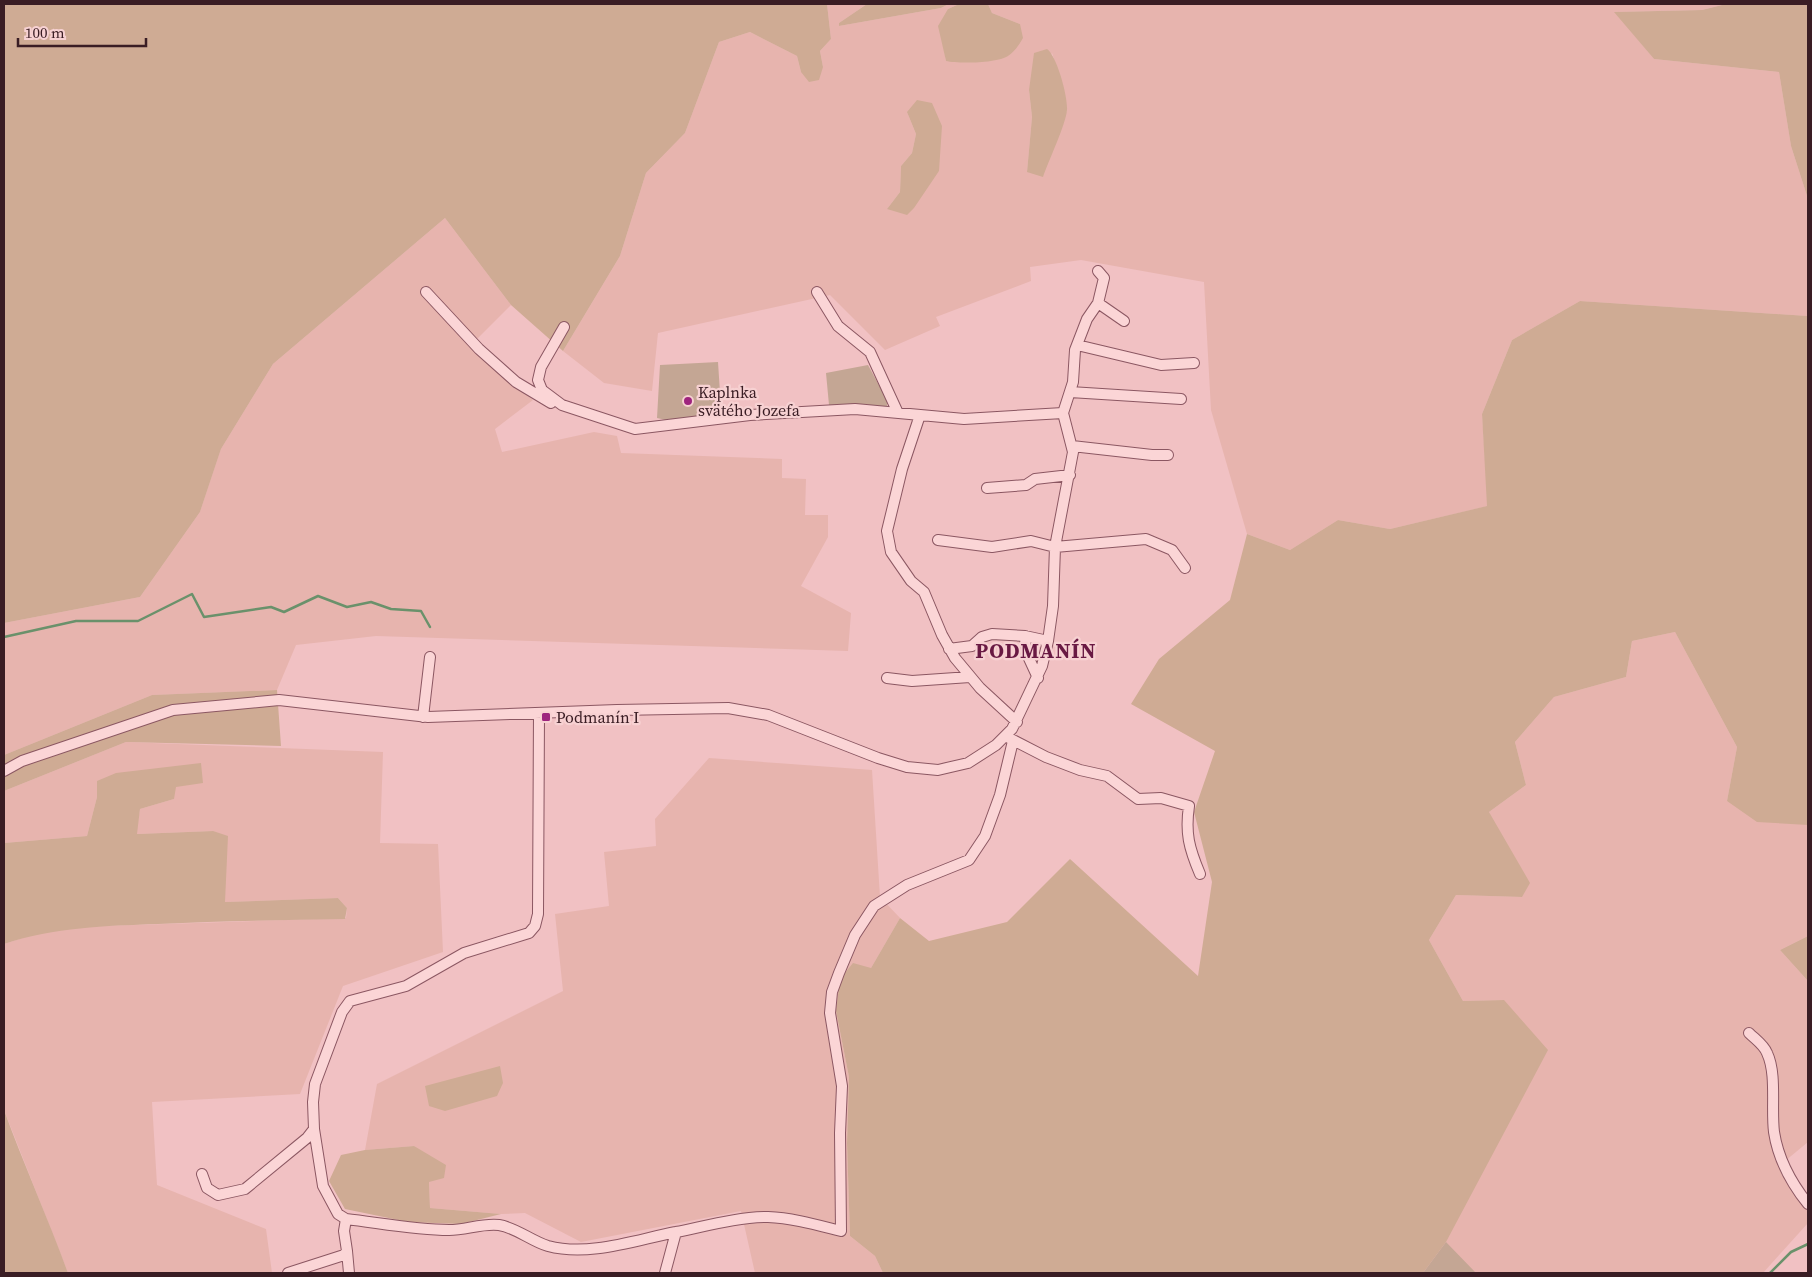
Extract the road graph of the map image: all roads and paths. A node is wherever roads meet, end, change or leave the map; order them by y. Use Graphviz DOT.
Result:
graph roads {
  1 [pos="1098,271"];
  2 [pos="426,292"];
  3 [pos="817,292"];
  4 [pos="1098,304"];
  5 [pos="1124,320"];
  6 [pos="564,327"];
  7 [pos="1077,345"];
  8 [pos="1194,363"];
  9 [pos="1070,392"];
  10 [pos="1181,399"];
  11 [pos="562,405"];
  12 [pos="1063,412"];
  13 [pos="898,413"];
  14 [pos="920,415"];
  15 [pos="1072,446"];
  16 [pos="1168,455"];
  17 [pos="1070,475"];
  18 [pos="987,488"];
  19 [pos="938,540"];
  20 [pos="1055,547"];
  21 [pos="1185,568"];
  22 [pos="1025,636"];
  23 [pos="1048,641"];
  24 [pos="949,649"];
  25 [pos="430,657"];
  26 [pos="970,677"];
  27 [pos="887,678"];
  28 [pos="1038,678"];
  29 [pos="539,713"];
  30 [pos="423,717"];
  31 [pos="1016,722"];
  32 [pos="1010,738"];
  33 [pos="4,771"];
  34 [pos="1200,874"];
  35 [pos="1749,1033"];
  36 [pos="314,1129"];
  37 [pos="202,1174"];
  38 [pos="1808,1204"];
  39 [pos="346,1219"];
  40 [pos="676,1232"];
  41 [pos="347,1251"];
  42 [pos="288,1273"];
  43 [pos="350,1273"];
  44 [pos="665,1273"];
  1 -- 4 [label="street"];
  2 -- 11 [label="street"];
  3 -- 13 [label="street"];
  4 -- 5 [label="street"];
  4 -- 7 [label="street"];
  6 -- 11 [label="street"];
  7 -- 8 [label="street"];
  7 -- 9 [label="street"];
  9 -- 10 [label="street"];
  9 -- 12 [label="street"];
  11 -- 13 [label="street"];
  12 -- 14 [label="street"];
  12 -- 15 [label="street"];
  13 -- 14 [label="street"];
  14 -- 24 [label="street"];
  15 -- 16 [label="street"];
  15 -- 17 [label="street"];
  17 -- 18 [label="street"];
  17 -- 20 [label="street"];
  19 -- 20 [label="street"];
  20 -- 21 [label="street"];
  20 -- 23 [label="street"];
  22 -- 23 [label="street"];
  22 -- 24 [label="street"];
  22 -- 28 [label="street"];
  23 -- 28 [label="street"];
  24 -- 26 [label="street"];
  25 -- 30 [label="street"];
  26 -- 27 [label="street"];
  26 -- 31 [label="street"];
  28 -- 31 [label="street"];
  29 -- 30 [label="street"];
  29 -- 32 [label="street"];
  29 -- 36 [label="street"];
  30 -- 33 [label="street"];
  31 -- 32 [label="street"];
  32 -- 34 [label="street"];
  32 -- 40 [label="street"];
  35 -- 38 [label="street"];
  36 -- 37 [label="street"];
  36 -- 39 [label="street"];
  39 -- 40 [label="street"];
  39 -- 41 [label="street"];
  40 -- 44 [label="street"];
  41 -- 42 [label="street"];
  41 -- 43 [label="street"];
}
